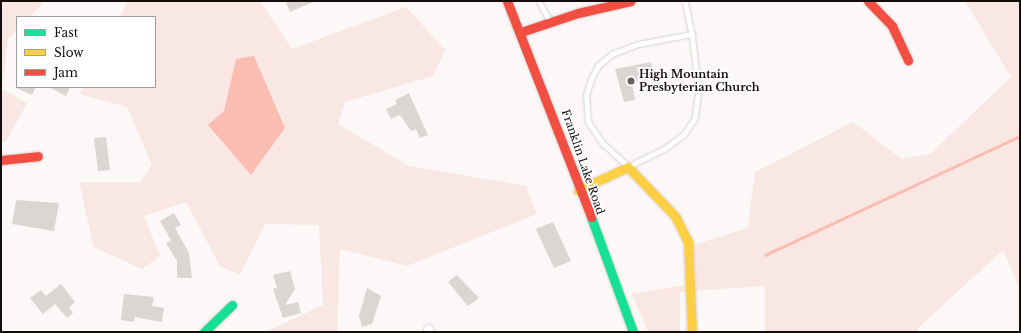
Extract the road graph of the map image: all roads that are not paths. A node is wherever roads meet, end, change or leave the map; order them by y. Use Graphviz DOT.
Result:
graph roads {
  1 [pos="507,1"];
  2 [pos="538,1"];
  3 [pos="631,1"];
  4 [pos="685,1"];
  5 [pos="868,1"];
  6 [pos="551,22"];
  7 [pos="521,32"];
  8 [pos="692,34"];
  9 [pos="908,60"];
  10 [pos="38,156"];
  11 [pos="1,160"];
  12 [pos="628,166"];
  13 [pos="578,190"];
  14 [pos="232,305"];
  15 [pos="204,332"];
  16 [pos="633,332"];
  17 [pos="692,332"];
  1 -- 7 [label="street, Franklin Lake Road"];
  2 -- 6 [label="lane"];
  3 -- 6 [label="street"];
  4 -- 8 [label="lane"];
  5 -- 9 [label="street"];
  6 -- 7 [label="street"];
  7 -- 13 [label="street, Franklin Lake Road"];
  8 -- 12 [label="lane"];
  8 -- 12 [label="lane"];
  10 -- 11 [label="street"];
  12 -- 13 [label="street"];
  12 -- 17 [label="street"];
  13 -- 16 [label="street, Franklin Lake Road"];
  14 -- 15 [label="street"];
}
